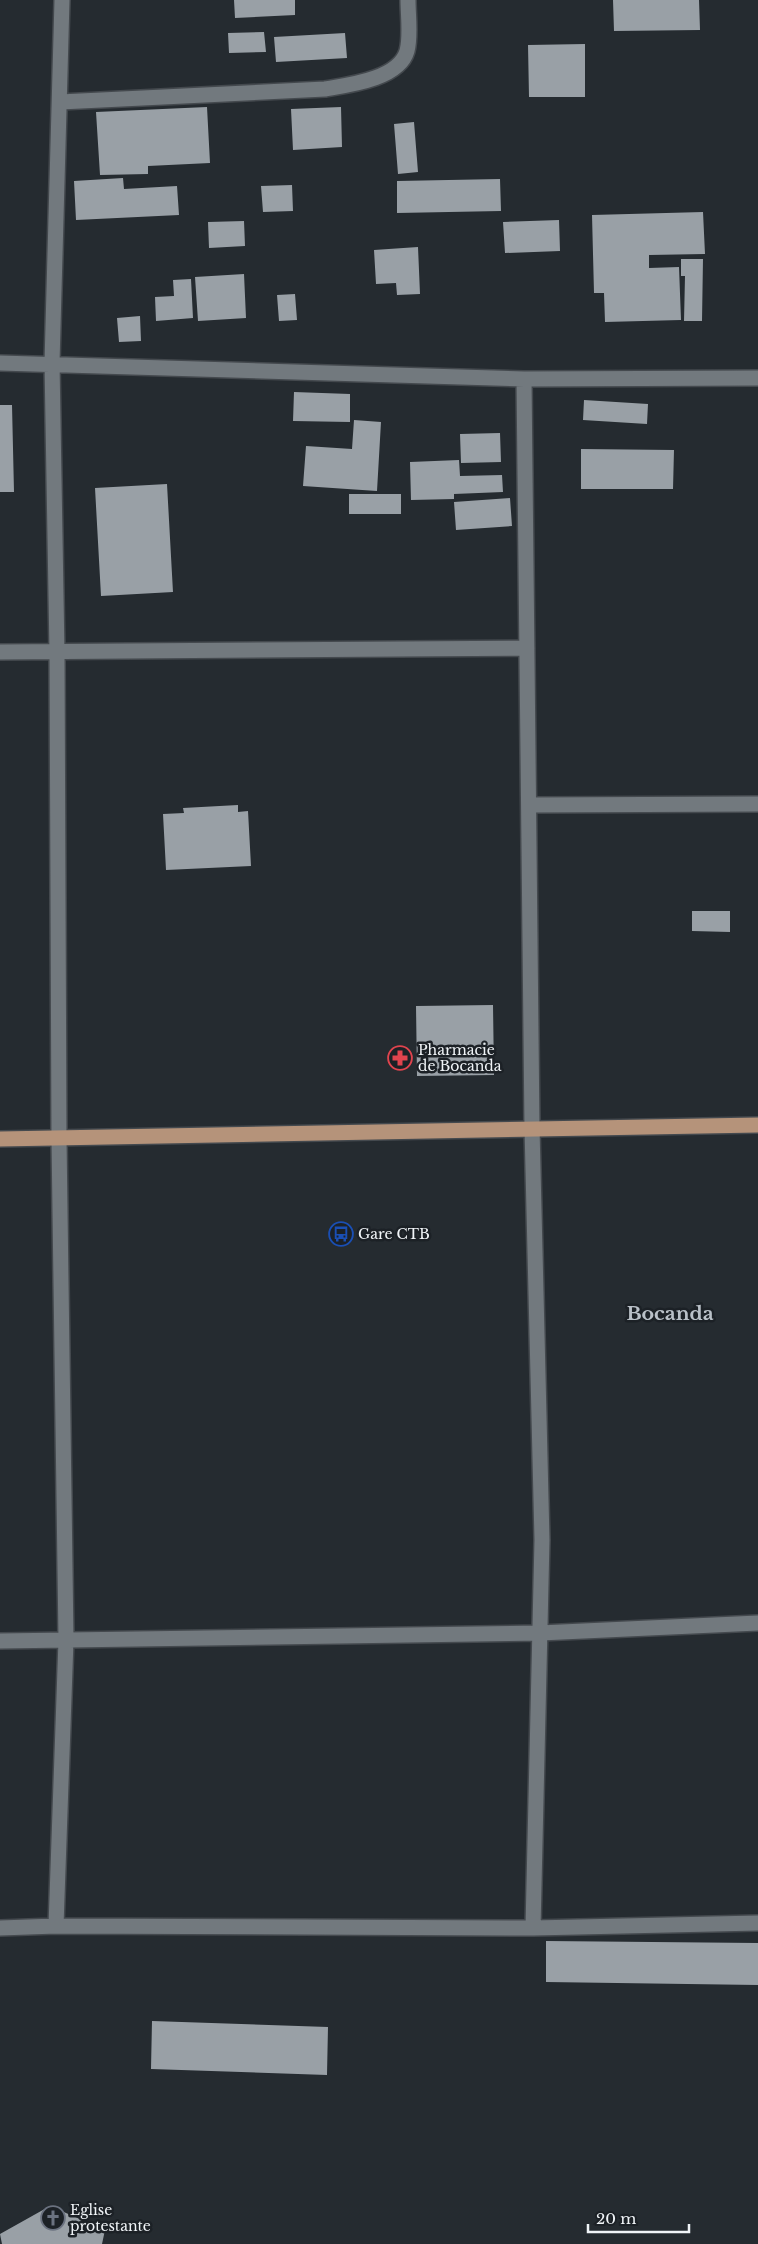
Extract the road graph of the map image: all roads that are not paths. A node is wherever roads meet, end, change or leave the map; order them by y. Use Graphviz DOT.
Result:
graph roads {
  1 [pos="62,0"];
  2 [pos="408,0"];
  3 [pos="60,102"];
  4 [pos="0,363"];
  5 [pos="52,363"];
  6 [pos="758,378"];
  7 [pos="524,379"];
  8 [pos="527,648"];
  9 [pos="0,652"];
  10 [pos="57,653"];
  11 [pos="758,804"];
  12 [pos="530,805"];
  13 [pos="758,1125"];
  14 [pos="532,1128"];
  15 [pos="0,1139"];
  16 [pos="59,1139"];
  17 [pos="758,1623"];
  18 [pos="540,1633"];
  19 [pos="66,1640"];
  20 [pos="0,1641"];
  21 [pos="758,1923"];
  22 [pos="56,1926"];
  23 [pos="0,1928"];
  24 [pos="533,1928"];
  1 -- 3 [label="street"];
  2 -- 3 [label="street"];
  3 -- 5 [label="street"];
  4 -- 5 [label="street"];
  5 -- 7 [label="street"];
  5 -- 10 [label="street"];
  6 -- 7 [label="street"];
  7 -- 8 [label="street"];
  8 -- 10 [label="street"];
  8 -- 12 [label="street"];
  9 -- 10 [label="street"];
  10 -- 16 [label="street"];
  11 -- 12 [label="street"];
  12 -- 14 [label="street"];
  13 -- 14 [label="main road"];
  14 -- 16 [label="main road"];
  14 -- 18 [label="street"];
  15 -- 16 [label="main road"];
  16 -- 19 [label="street"];
  17 -- 18 [label="street"];
  18 -- 19 [label="street"];
  18 -- 24 [label="street"];
  19 -- 20 [label="street"];
  19 -- 22 [label="street"];
  21 -- 24 [label="street"];
  22 -- 23 [label="street"];
  22 -- 24 [label="street"];
}
